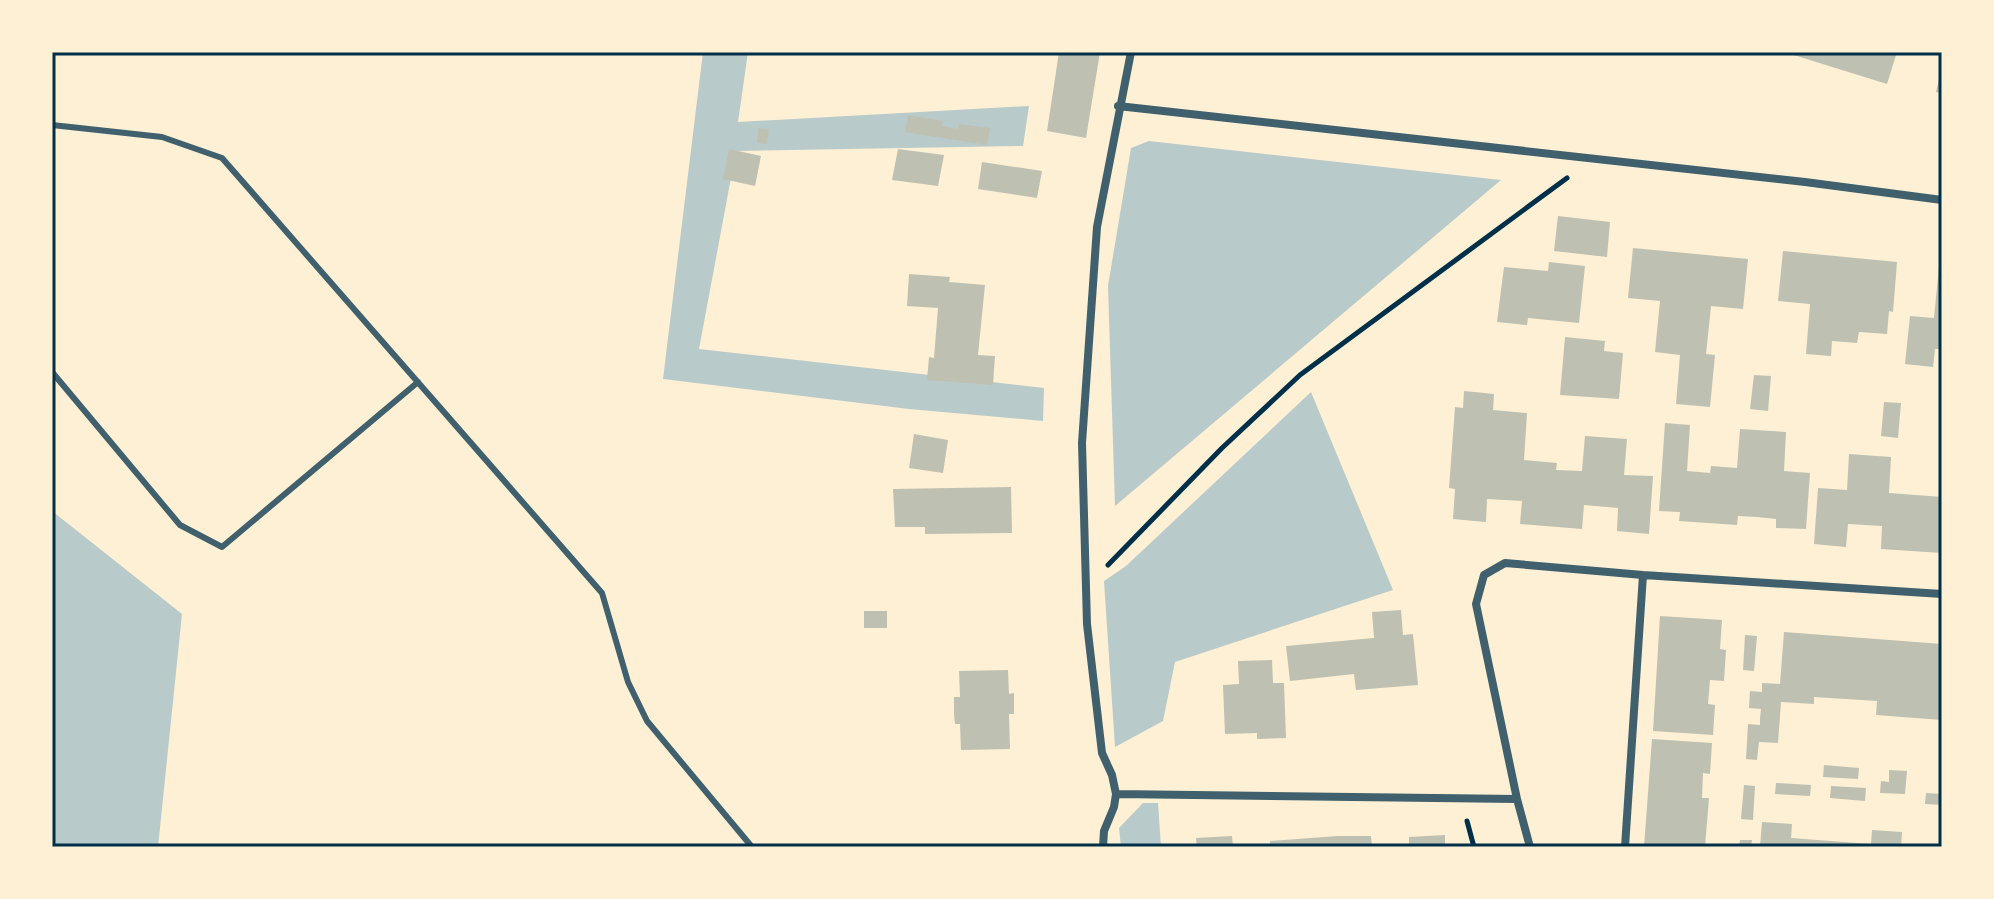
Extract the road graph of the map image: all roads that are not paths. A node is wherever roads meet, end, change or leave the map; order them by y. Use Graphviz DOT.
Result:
graph roads {
  1 [pos="1131,52"];
  2 [pos="1118,106"];
  3 [pos="52,125"];
  4 [pos="1942,200"];
  5 [pos="52,372"];
  6 [pos="418,382"];
  7 [pos="1643,575"];
  8 [pos="1942,594"];
  9 [pos="1116,794"];
  10 [pos="1517,799"];
  11 [pos="752,847"];
  12 [pos="1103,847"];
  13 [pos="1530,847"];
  14 [pos="1625,847"];
  1 -- 2 [label="street"];
  2 -- 4 [label="street"];
  2 -- 9 [label="street"];
  3 -- 6 [label="lane"];
  5 -- 6 [label="lane"];
  6 -- 11 [label="lane"];
  7 -- 8 [label="street"];
  7 -- 10 [label="street"];
  7 -- 14 [label="street"];
  9 -- 10 [label="street"];
  9 -- 12 [label="street"];
  10 -- 13 [label="street"];
}
